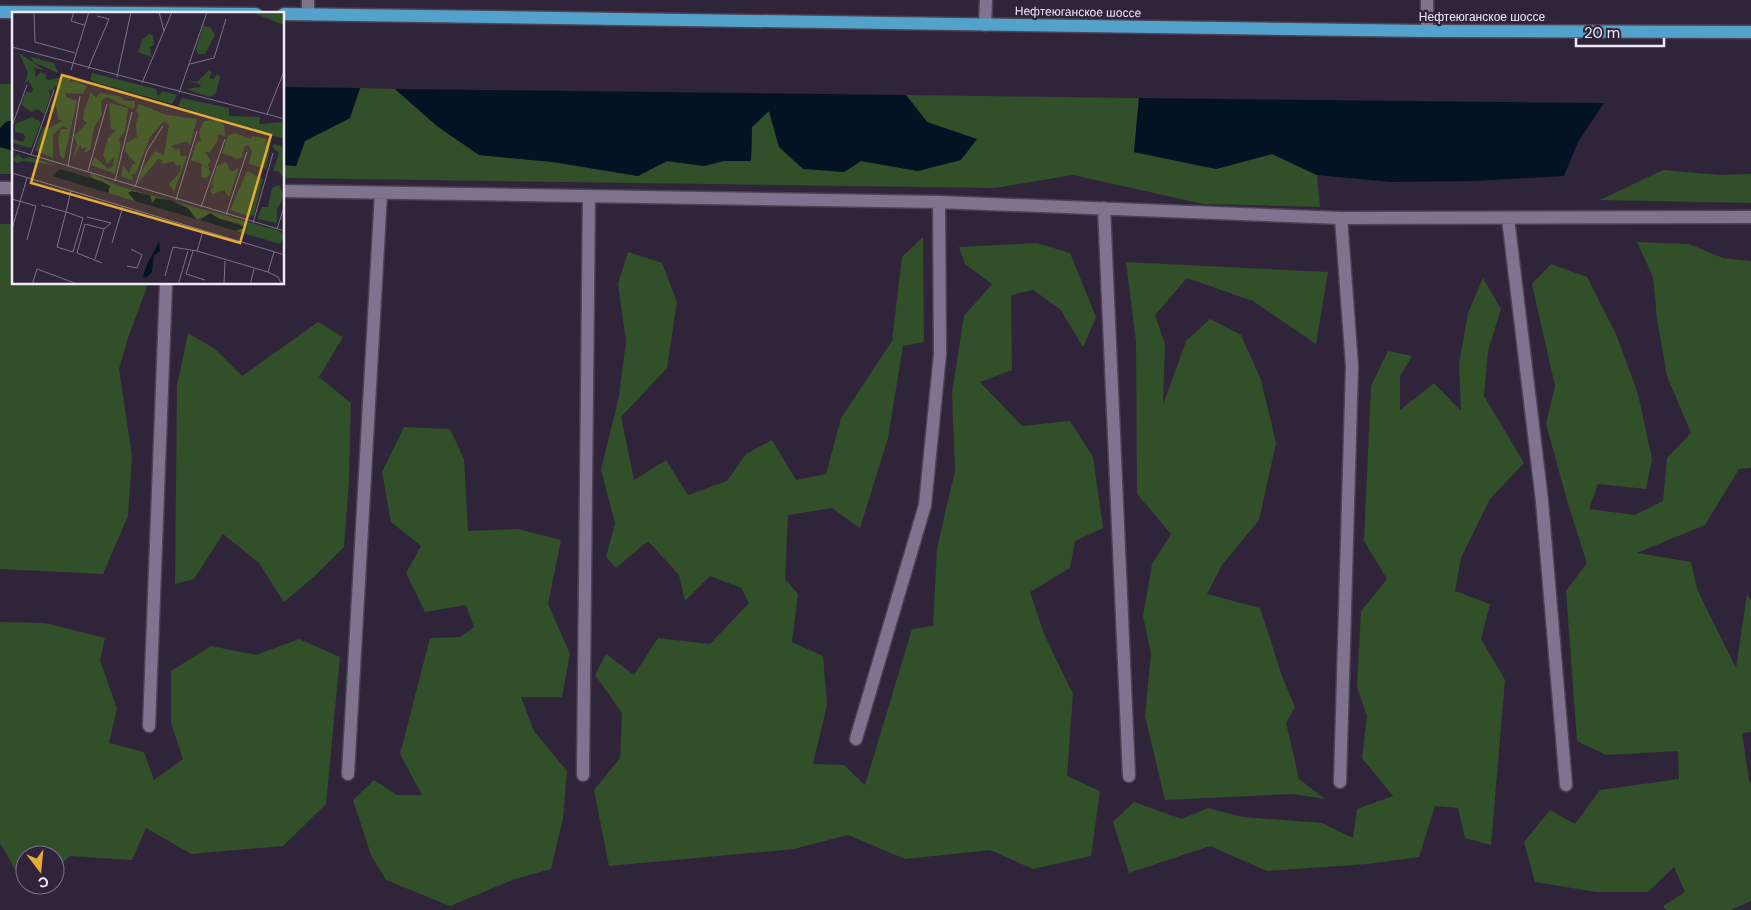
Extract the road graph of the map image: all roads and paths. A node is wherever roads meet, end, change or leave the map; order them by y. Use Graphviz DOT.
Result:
graph roads {
  1 [pos="308,0"];
  2 [pos="986,0"];
  3 [pos="1427,0"];
  4 [pos="285,14"];
  5 [pos="308,14"];
  6 [pos="985,25"];
  7 [pos="1427,31"];
  8 [pos="1751,32"];
  9 [pos="285,191"];
  10 [pos="381,193"];
  11 [pos="590,196"];
  12 [pos="939,202"];
  13 [pos="1104,208"];
  14 [pos="1751,217"];
  15 [pos="1342,218"];
  16 [pos="1508,218"];
  17 [pos="166,285"];
  18 [pos="149,726"];
  19 [pos="856,739"];
  20 [pos="348,774"];
  21 [pos="583,775"];
  22 [pos="1129,776"];
  23 [pos="1340,782"];
  24 [pos="1566,785"];
  1 -- 5 [label="lane"];
  2 -- 6 [label="lane"];
  3 -- 7 [label="lane"];
  4 -- 5 [label="main road, Нефтеюганское шоссе"];
  5 -- 6 [label="main road, Нефтеюганское шоссе"];
  6 -- 7 [label="main road, Нефтеюганское шоссе"];
  7 -- 8 [label="main road, Нефтеюганское шоссе"];
  9 -- 10 [label="lane"];
  10 -- 11 [label="lane"];
  10 -- 20 [label="lane"];
  11 -- 12 [label="lane"];
  11 -- 21 [label="lane"];
  12 -- 13 [label="lane"];
  12 -- 19 [label="lane"];
  13 -- 15 [label="lane"];
  13 -- 22 [label="lane"];
  14 -- 16 [label="lane"];
  15 -- 16 [label="lane"];
  15 -- 23 [label="lane"];
  16 -- 24 [label="lane"];
  17 -- 18 [label="lane"];
}
